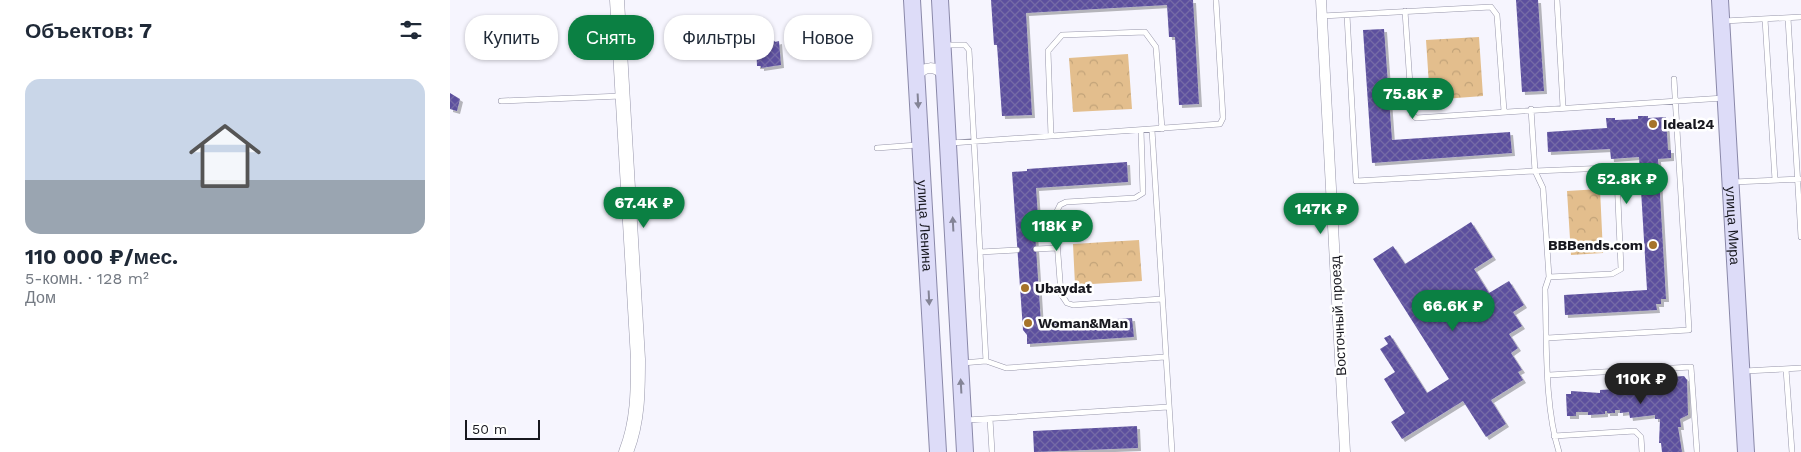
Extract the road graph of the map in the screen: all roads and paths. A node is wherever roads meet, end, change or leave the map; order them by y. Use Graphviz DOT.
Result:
graph roads {
  1 [pos="617,0"];
  2 [pos="912,0"];
  3 [pos="940,0"];
  4 [pos="1216,0"];
  5 [pos="1321,0"];
  6 [pos="1557,0"];
  7 [pos="1720,0"];
  8 [pos="1405,11"];
  9 [pos="1346,15"];
  10 [pos="1322,16"];
  11 [pos="1801,17"];
  12 [pos="1788,18"];
  13 [pos="1765,19"];
  14 [pos="1721,21"];
  15 [pos="943,45"];
  16 [pos="944,77"];
  17 [pos="916,78"];
  18 [pos="1674,79"];
  19 [pos="622,96"];
  20 [pos="1725,98"];
  21 [pos="501,101"];
  22 [pos="1676,101"];
  23 [pos="1563,107"];
  24 [pos="1531,109"];
  25 [pos="1504,111"];
  26 [pos="1162,129"];
  27 [pos="1140,130"];
  28 [pos="1152,130"];
  29 [pos="1051,136"];
  30 [pos="974,141"];
  31 [pos="948,143"];
  32 [pos="920,145"];
  33 [pos="877,148"];
  34 [pos="1535,171"];
  35 [pos="1799,179"];
  36 [pos="1775,180"];
  37 [pos="1730,182"];
  38 [pos="1801,237"];
  39 [pos="1057,248"];
  40 [pos="1036,249"];
  41 [pos="1018,250"];
  42 [pos="980,252"];
  43 [pos="1549,277"];
  44 [pos="1162,299"];
  45 [pos="1547,338"];
  46 [pos="1165,357"];
  47 [pos="986,361"];
  48 [pos="960,363"];
  49 [pos="1801,368"];
  50 [pos="1786,369"];
  51 [pos="1742,371"];
  52 [pos="1549,375"];
  53 [pos="1168,407"];
  54 [pos="990,419"];
  55 [pos="963,421"];
  56 [pos="1554,436"];
  57 [pos="626,452"];
  58 [pos="938,452"];
  59 [pos="965,452"];
  60 [pos="992,452"];
  61 [pos="1172,452"];
  62 [pos="1345,452"];
  63 [pos="1559,452"];
  64 [pos="1642,452"];
  65 [pos="1696,452"];
  66 [pos="1746,452"];
  67 [pos="1792,452"];
  1 -- 19 [label="main road"];
  2 -- 17 [label="main road, улица Ленина"];
  3 -- 15 [label="main road, улица Ленина"];
  4 -- 26 [label="lane"];
  5 -- 10 [label="street, Восточный проезд"];
  6 -- 23 [label="lane"];
  7 -- 14 [label="main road, улица Мира"];
  8 -- 9 [label="lane"];
  8 -- 25 [label="lane"];
  8 -- 25 [label="lane"];
  9 -- 10 [label="lane"];
  9 -- 34 [label="lane"];
  10 -- 62 [label="street, Восточный проезд"];
  11 -- 12 [label="lane"];
  12 -- 13 [label="lane"];
  12 -- 35 [label="lane"];
  13 -- 14 [label="lane"];
  13 -- 36 [label="lane"];
  14 -- 20 [label="main road, улица Мира"];
  15 -- 16 [label="main road, улица Ленина"];
  15 -- 30 [label="lane"];
  16 -- 17 [label="street"];
  16 -- 31 [label="main road, улица Ленина"];
  17 -- 32 [label="main road, улица Ленина, one-way"];
  18 -- 22 [label="lane"];
  19 -- 21 [label="lane"];
  19 -- 57 [label="main road"];
  20 -- 22 [label="lane"];
  20 -- 37 [label="main road, улица Мира"];
  22 -- 23 [label="lane"];
  22 -- 45 [label="lane"];
  23 -- 24 [label="lane"];
  24 -- 25 [label="lane"];
  24 -- 34 [label="lane"];
  26 -- 28 [label="lane"];
  26 -- 29 [label="lane"];
  27 -- 28 [label="lane"];
  27 -- 29 [label="lane"];
  27 -- 39 [label="lane"];
  28 -- 44 [label="lane"];
  29 -- 30 [label="lane"];
  30 -- 31 [label="lane"];
  30 -- 42 [label="lane"];
  48 -- 31 [label="main road, улица Ленина, one-way"];
  32 -- 33 [label="lane"];
  32 -- 58 [label="main road, улица Ленина, one-way"];
  34 -- 43 [label="lane"];
  34 -- 43 [label="lane"];
  35 -- 36 [label="lane"];
  35 -- 38 [label="lane"];
  36 -- 37 [label="lane"];
  37 -- 51 [label="main road, улица Мира"];
  39 -- 40 [label="lane"];
  39 -- 44 [label="lane"];
  41 -- 42 [label="lane"];
  42 -- 47 [label="lane"];
  43 -- 45 [label="lane"];
  44 -- 46 [label="lane"];
  45 -- 52 [label="lane"];
  46 -- 47 [label="lane"];
  46 -- 53 [label="lane"];
  47 -- 48 [label="lane"];
  55 -- 48 [label="main road, улица Ленина, one-way"];
  49 -- 50 [label="lane"];
  50 -- 51 [label="lane"];
  50 -- 67 [label="lane"];
  51 -- 66 [label="main road, улица Мира"];
  52 -- 56 [label="lane"];
  52 -- 65 [label="lane"];
  53 -- 54 [label="lane"];
  53 -- 61 [label="lane"];
  54 -- 55 [label="lane"];
  54 -- 60 [label="lane"];
  55 -- 59 [label="main road, улица Ленина"];
  56 -- 63 [label="lane"];
  56 -- 64 [label="lane"];
}
